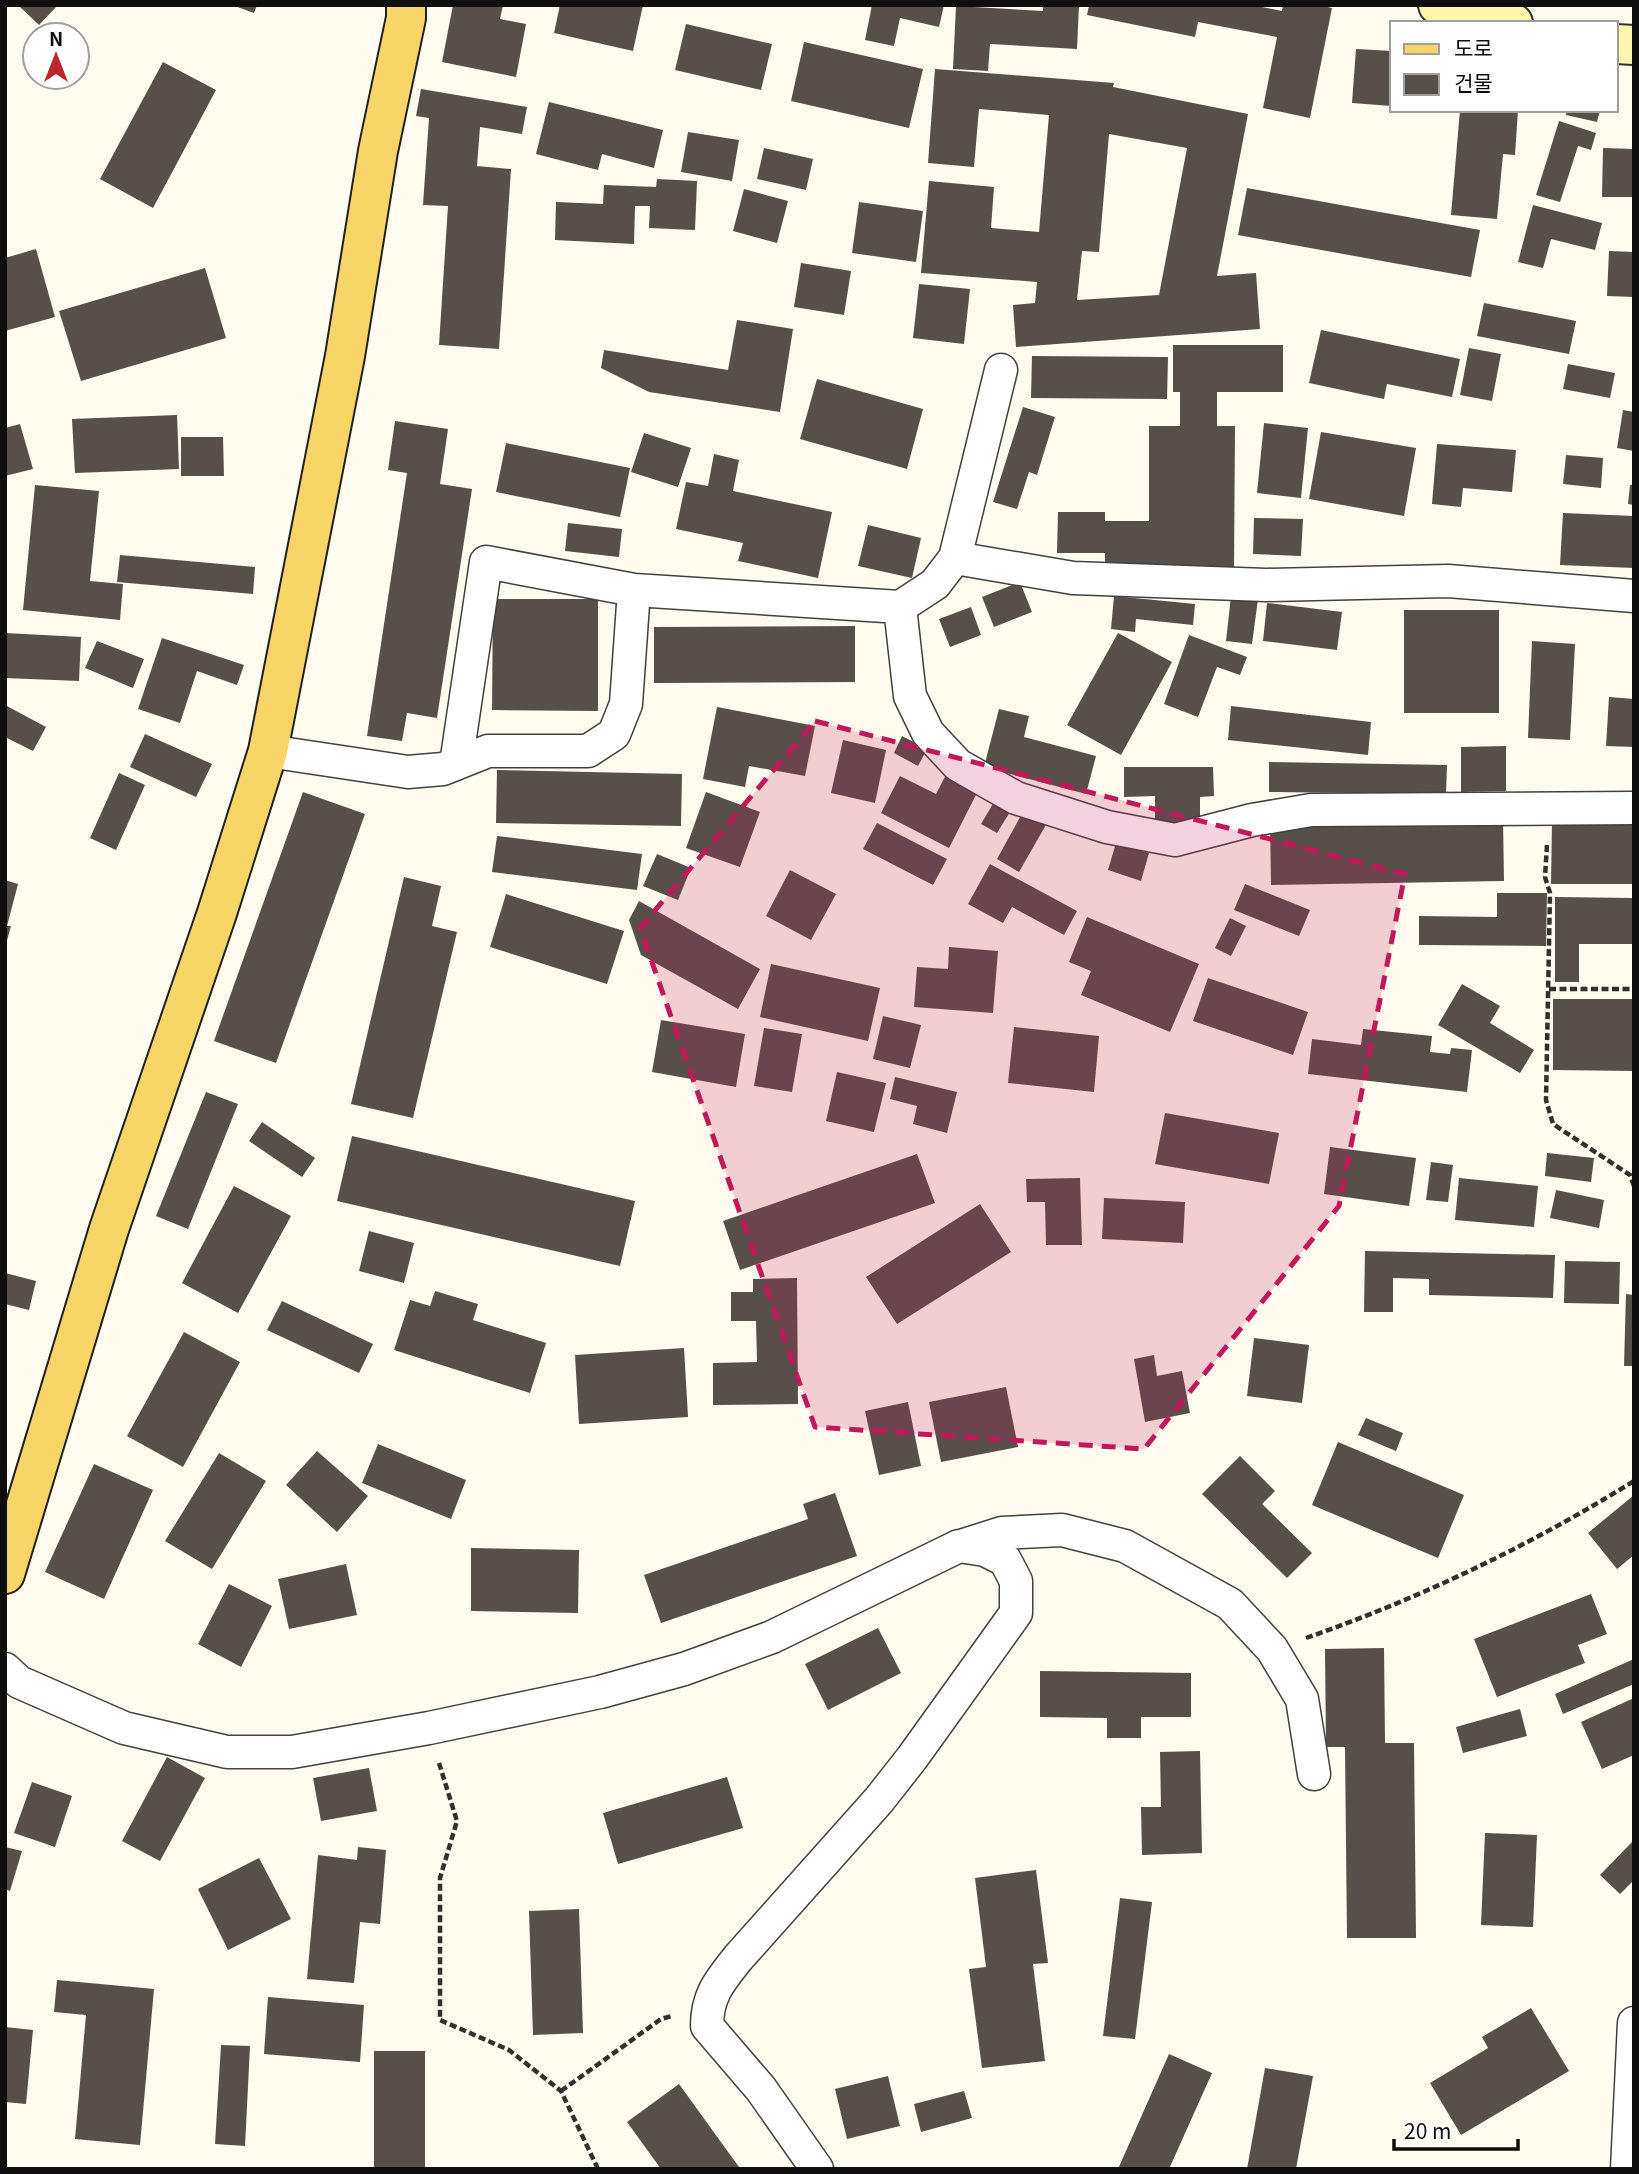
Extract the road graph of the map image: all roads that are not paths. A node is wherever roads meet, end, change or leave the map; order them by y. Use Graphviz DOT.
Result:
graph roads {
  1 [pos="406,5"];
  2 [pos="1438,5"];
  3 [pos="1505,21"];
  4 [pos="1001,370"];
  5 [pos="955,558"];
  6 [pos="634,590"];
  7 [pos="1634,596"];
  8 [pos="900,607"];
  9 [pos="268,751"];
  10 [pos="456,764"];
  11 [pos="1634,808"];
  12 [pos="959,1546"];
  13 [pos="5,1574"];
  14 [pos="5,1669"];
  15 [pos="1314,1774"];
  16 [pos="1634,2023"];
  17 [pos="817,2169"];
  18 [pos="1627,2169"];
  1 -- 9 [label="main road"];
  2 -- 3 [label="street"];
  4 -- 5 [label="street"];
  5 -- 7 [label="street"];
  5 -- 8 [label="street"];
  6 -- 8 [label="street"];
  6 -- 10 [label="street"];
  6 -- 10 [label="street"];
  8 -- 11 [label="street"];
  9 -- 10 [label="street"];
  9 -- 13 [label="main road"];
  12 -- 14 [label="street"];
  12 -- 15 [label="street"];
  12 -- 17 [label="street"];
  16 -- 18 [label="street"];
}
